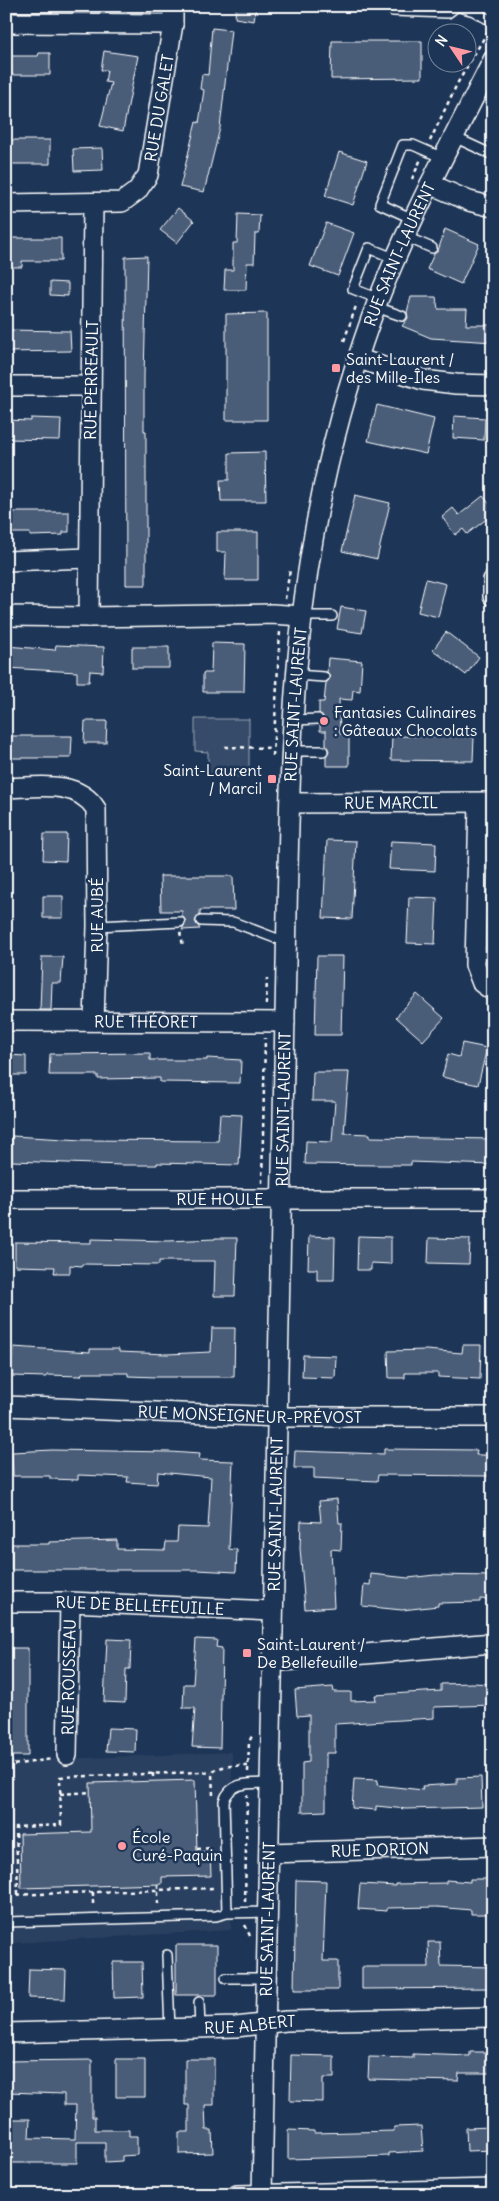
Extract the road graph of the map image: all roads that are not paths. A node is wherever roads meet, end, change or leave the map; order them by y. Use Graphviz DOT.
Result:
graph roads {
  1 [pos="393,6"];
  2 [pos="456,7"];
  3 [pos="173,15"];
  4 [pos="6,23"];
  5 [pos="491,26"];
  6 [pos="493,60"];
  7 [pos="454,137"];
  8 [pos="493,155"];
  9 [pos="443,158"];
  10 [pos="430,184"];
  11 [pos="93,203"];
  12 [pos="6,204"];
  13 [pos="493,207"];
  14 [pos="413,219"];
  15 [pos="406,236"];
  16 [pos="432,248"];
  17 [pos="396,259"];
  18 [pos="377,303"];
  19 [pos="402,316"];
  20 [pos="359,359"];
  21 [pos="493,385"];
  22 [pos="6,386"];
  23 [pos="91,386"];
  24 [pos="89,558"];
  25 [pos="6,561"];
  26 [pos="493,580"];
  27 [pos="493,596"];
  28 [pos="6,616"];
  29 [pos="302,616"];
  30 [pos="332,616"];
  31 [pos="89,617"];
  32 [pos="296,675"];
  33 [pos="324,677"];
  34 [pos="318,719"];
  35 [pos="294,720"];
  36 [pos="292,751"];
  37 [pos="323,751"];
  38 [pos="6,788"];
  39 [pos="486,802"];
  40 [pos="290,803"];
  41 [pos="201,921"];
  42 [pos="180,922"];
  43 [pos="98,926"];
  44 [pos="287,940"];
  45 [pos="493,991"];
  46 [pos="6,1021"];
  47 [pos="94,1021"];
  48 [pos="286,1022"];
  49 [pos="6,1199"];
  50 [pos="493,1199"];
  51 [pos="282,1200"];
  52 [pos="6,1406"];
  53 [pos="493,1416"];
  54 [pos="278,1417"];
  55 [pos="6,1602"];
  56 [pos="70,1602"];
  57 [pos="273,1611"];
  58 [pos="493,1643"];
  59 [pos="272,1662"];
  60 [pos="67,1754"];
  61 [pos="270,1783"];
  62 [pos="493,1846"];
  63 [pos="269,1853"];
  64 [pos="268,1912"];
  65 [pos="227,1913"];
  66 [pos="6,1922"];
  67 [pos="167,1955"];
  68 [pos="226,1978"];
  69 [pos="266,1978"];
  70 [pos="198,2002"];
  71 [pos="493,2016"];
  72 [pos="265,2024"];
  73 [pos="200,2028"];
  74 [pos="170,2029"];
  75 [pos="6,2033"];
  76 [pos="493,2189"];
  77 [pos="262,2194"];
  78 [pos="236,2195"];
  1 -- 2 [label="lane"];
  2 -- 5 [label="lane"];
  3 -- 4 [label="street"];
  3 -- 11 [label="street, RUE DU GALET"];
  6 -- 7 [label="street, RUE SAINT-LAURENT"];
  7 -- 8 [label="lane"];
  7 -- 9 [label="street, RUE SAINT-LAURENT"];
  9 -- 10 [label="street, RUE SAINT-LAURENT"];
  9 -- 14 [label="lane"];
  10 -- 13 [label="street"];
  10 -- 14 [label="street, RUE SAINT-LAURENT"];
  11 -- 12 [label="street, RUE DU GALET"];
  11 -- 23 [label="street, RUE PERREAULT"];
  14 -- 15 [label="street, RUE SAINT-LAURENT"];
  15 -- 16 [label="lane"];
  15 -- 17 [label="street, RUE SAINT-LAURENT"];
  17 -- 18 [label="street, RUE SAINT-LAURENT"];
  17 -- 18 [label="lane"];
  18 -- 19 [label="lane"];
  18 -- 20 [label="street, RUE SAINT-LAURENT"];
  20 -- 21 [label="street"];
  20 -- 29 [label="street, RUE SAINT-LAURENT"];
  22 -- 23 [label="street"];
  23 -- 24 [label="street, RUE PERREAULT"];
  24 -- 25 [label="street"];
  24 -- 31 [label="street, RUE PERREAULT"];
  26 -- 27 [label="street"];
  28 -- 31 [label="street"];
  29 -- 30 [label="lane"];
  29 -- 31 [label="street"];
  29 -- 32 [label="street, RUE SAINT-LAURENT"];
  32 -- 33 [label="lane"];
  32 -- 35 [label="street, RUE SAINT-LAURENT"];
  34 -- 35 [label="lane"];
  35 -- 36 [label="street, RUE SAINT-LAURENT"];
  36 -- 37 [label="lane"];
  36 -- 40 [label="street, RUE SAINT-LAURENT"];
  38 -- 43 [label="street, RUE AUBÉ"];
  39 -- 40 [label="street, RUE MARCIL"];
  39 -- 45 [label="street"];
  40 -- 44 [label="street, RUE SAINT-LAURENT"];
  41 -- 44 [label="lane"];
  42 -- 43 [label="lane"];
  43 -- 47 [label="street, RUE AUBÉ"];
  44 -- 48 [label="street, RUE SAINT-LAURENT"];
  46 -- 47 [label="street, RUE THÉORET"];
  47 -- 48 [label="street, RUE THÉORET"];
  48 -- 51 [label="street, RUE SAINT-LAURENT"];
  49 -- 51 [label="street, RUE HOULE"];
  50 -- 51 [label="street, RUE HOULE"];
  51 -- 54 [label="street, RUE SAINT-LAURENT"];
  52 -- 54 [label="street, RUE MONSEIGNEUR-PRÉVOST"];
  53 -- 54 [label="street, RUE MONSEIGNEUR-PRÉVOST"];
  54 -- 57 [label="street, RUE SAINT-LAURENT"];
  55 -- 56 [label="street, RUE DE BELLEFEUILLE"];
  56 -- 57 [label="street, RUE DE BELLEFEUILLE"];
  56 -- 60 [label="street, RUE ROUSSEAU"];
  57 -- 59 [label="street, RUE SAINT-LAURENT"];
  58 -- 59 [label="street"];
  59 -- 61 [label="street, RUE SAINT-LAURENT"];
  61 -- 63 [label="street, RUE SAINT-LAURENT"];
  61 -- 65 [label="lane"];
  62 -- 63 [label="street, RUE DORION"];
  63 -- 64 [label="street, RUE SAINT-LAURENT"];
  64 -- 65 [label="lane"];
  64 -- 69 [label="street, RUE SAINT-LAURENT"];
  65 -- 66 [label="lane"];
  67 -- 74 [label="lane"];
  68 -- 69 [label="lane"];
  69 -- 72 [label="street, RUE SAINT-LAURENT"];
  70 -- 73 [label="lane"];
  71 -- 72 [label="street, RUE ALBERT"];
  72 -- 73 [label="street, RUE ALBERT"];
  72 -- 77 [label="street, RUE SAINT-LAURENT"];
  73 -- 74 [label="street, RUE ALBERT"];
  74 -- 75 [label="street, RUE ALBERT"];
  76 -- 77 [label="street"];
  77 -- 78 [label="street"];
}
